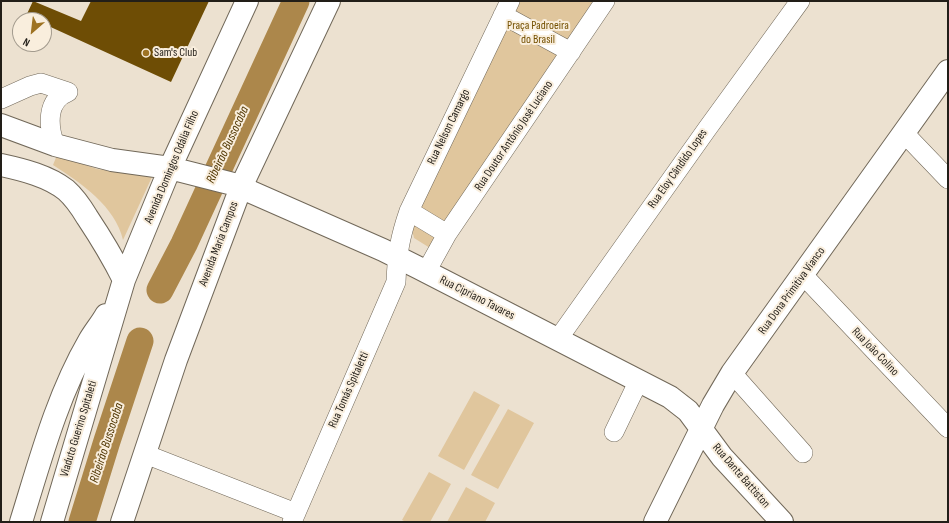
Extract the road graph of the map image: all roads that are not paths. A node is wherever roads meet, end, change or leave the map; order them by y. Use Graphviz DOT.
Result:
graph roads {
  1 [pos="247,1"];
  2 [pos="329,1"];
  3 [pos="605,1"];
  4 [pos="800,1"];
  5 [pos="506,8"];
  6 [pos="571,52"];
  7 [pos="948,71"];
  8 [pos="63,90"];
  9 [pos="1,99"];
  10 [pos="1,112"];
  11 [pos="1,125"];
  12 [pos="904,133"];
  13 [pos="55,145"];
  14 [pos="1,166"];
  15 [pos="174,170"];
  16 [pos="948,179"];
  17 [pos="237,186"];
  18 [pos="409,210"];
  19 [pos="447,234"];
  20 [pos="397,257"];
  21 [pos="426,272"];
  22 [pos="803,275"];
  23 [pos="122,287"];
  24 [pos="107,337"];
  25 [pos="558,339"];
  26 [pos="732,373"];
  27 [pos="639,380"];
  28 [pos="702,428"];
  29 [pos="948,428"];
  30 [pos="614,432"];
  31 [pos="803,453"];
  32 [pos="145,454"];
  33 [pos="132,495"];
  34 [pos="294,518"];
  35 [pos="21,522"];
  36 [pos="52,522"];
  37 [pos="122,522"];
  38 [pos="134,522"];
  39 [pos="655,522"];
  40 [pos="782,522"];
  1 -- 15 [label="main road, Avenida Domingos Odália Filho"];
  2 -- 17 [label="main road, Avenida Maria Campos"];
  3 -- 6 [label="street, Rua Doutor Antônio José Luciano"];
  4 -- 25 [label="street, Rua Eloy Cândido Lopes"];
  5 -- 6 [label="street"];
  5 -- 18 [label="street, Rua Nelson Camargo"];
  6 -- 19 [label="street, Rua Doutor Antônio José Luciano"];
  7 -- 12 [label="main road, Rua Dona Primitiva Vianco"];
  8 -- 9 [label="street"];
  8 -- 10 [label="street"];
  8 -- 13 [label="street"];
  11 -- 13 [label="main road, Rua Cipriano Tavares"];
  12 -- 16 [label="street"];
  12 -- 22 [label="main road, Rua Dona Primitiva Vianco"];
  13 -- 15 [label="main road, Rua Cipriano Tavares"];
  14 -- 23 [label="main road"];
  15 -- 17 [label="main road, Rua Cipriano Tavares"];
  15 -- 23 [label="main road, Avenida Domingos Odália Filho"];
  17 -- 20 [label="main road, Rua Cipriano Tavares"];
  17 -- 32 [label="main road, Avenida Maria Campos"];
  18 -- 19 [label="street"];
  18 -- 20 [label="street, Rua Nelson Camargo"];
  19 -- 21 [label="street, Rua Doutor Antônio José Luciano"];
  20 -- 21 [label="main road, Rua Cipriano Tavares"];
  20 -- 34 [label="street, Rua Tomás Spitaletti"];
  21 -- 25 [label="main road, Rua Cipriano Tavares"];
  22 -- 26 [label="main road, Rua Dona Primitiva Vianco"];
  22 -- 29 [label="street, Rua João Colino"];
  23 -- 24 [label="main road, Avenida Domingos Odália Filho"];
  23 -- 35 [label="main road"];
  24 -- 36 [label="main road, Viaduto Guerino Spitaleti"];
  25 -- 27 [label="main road, Rua Cipriano Tavares"];
  26 -- 28 [label="main road, Rua Dona Primitiva Vianco"];
  26 -- 31 [label="street"];
  27 -- 28 [label="main road, Rua Cipriano Tavares"];
  27 -- 30 [label="street"];
  28 -- 39 [label="main road, Rua Dona Primitiva Vianco"];
  28 -- 40 [label="main road, Rua Dante Battiston"];
  32 -- 33 [label="main road, Avenida Maria Campos"];
  32 -- 34 [label="street"];
  33 -- 37 [label="main road, Avenida Maria Campos"];
  33 -- 38 [label="main road, Avenida Maria Campos"];
}
